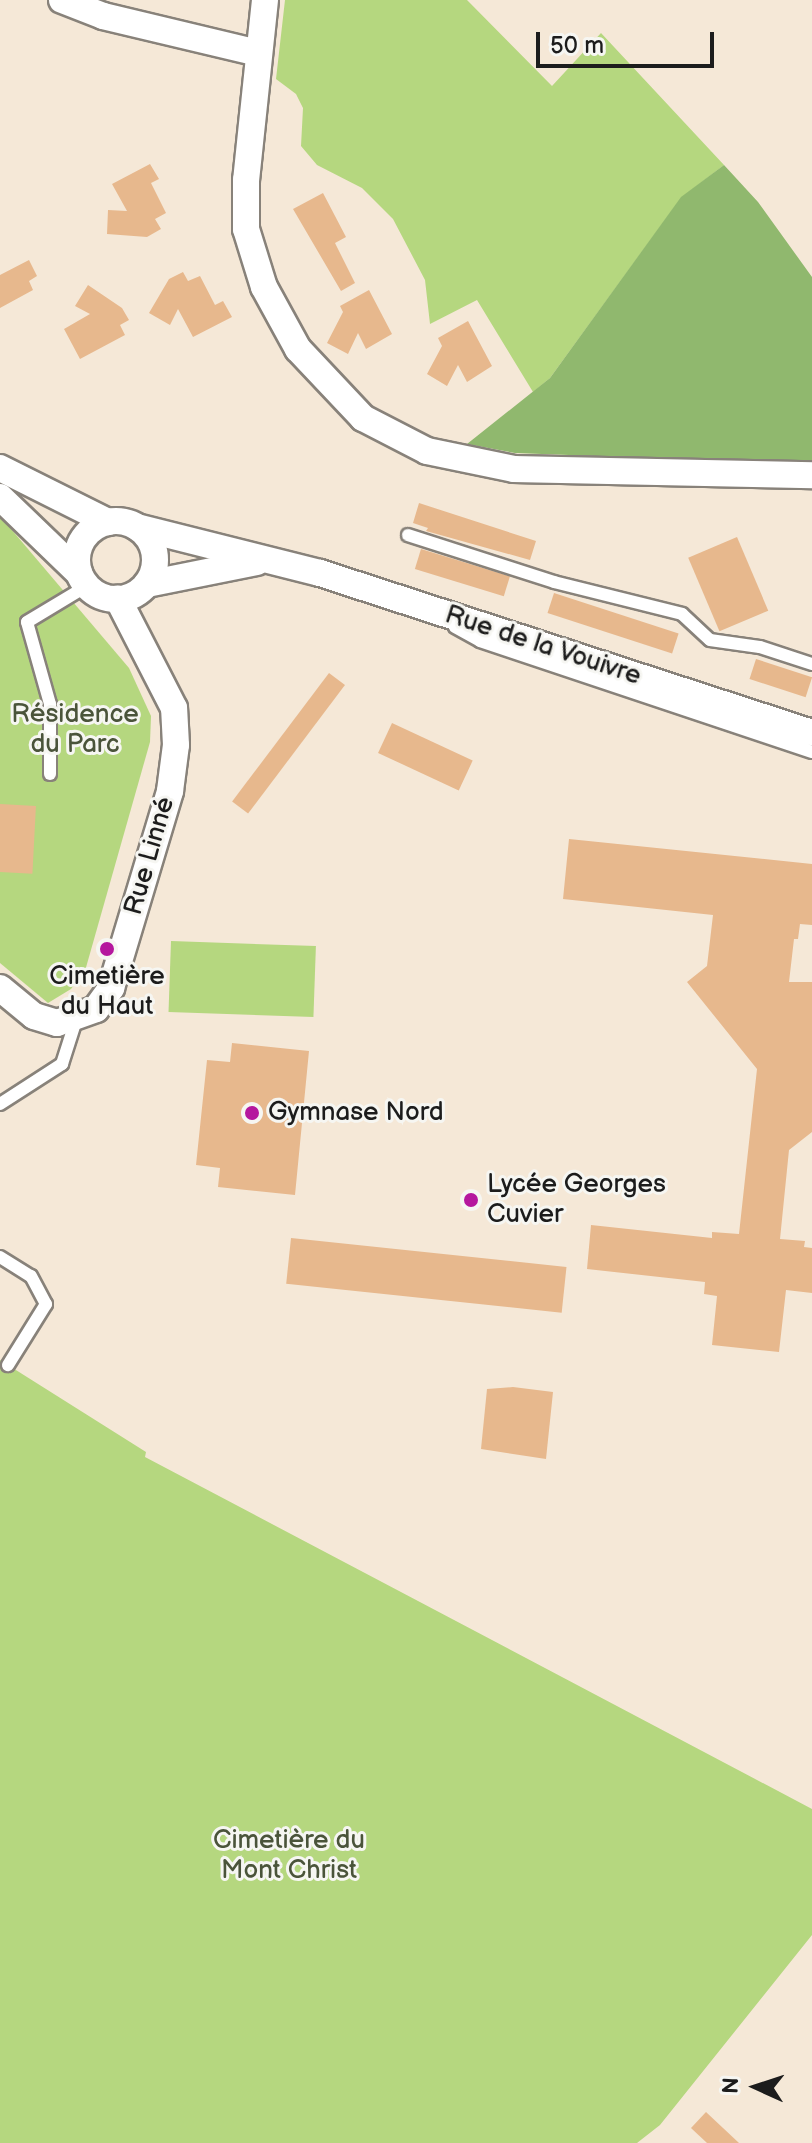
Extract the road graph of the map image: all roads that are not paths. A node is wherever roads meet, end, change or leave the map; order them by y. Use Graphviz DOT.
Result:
graph roads {
  1 [pos="62,0"];
  2 [pos="265,0"];
  3 [pos="258,53"];
  4 [pos="0,468"];
  5 [pos="812,475"];
  6 [pos="0,497"];
  7 [pos="108,522"];
  8 [pos="137,527"];
  9 [pos="408,535"];
  10 [pos="274,561"];
  11 [pos="83,580"];
  12 [pos="147,584"];
  13 [pos="118,599"];
  14 [pos="422,607"];
  15 [pos="812,664"];
  16 [pos="812,733"];
  17 [pos="812,752"];
  18 [pos="50,774"];
  19 [pos="0,988"];
  20 [pos="76,1020"];
  21 [pos="0,1104"];
  22 [pos="0,1257"];
  23 [pos="8,1365"];
  1 -- 3 [label="street"];
  2 -- 3 [label="street"];
  3 -- 5 [label="street"];
  4 -- 7 [label="street"];
  6 -- 11 [label="street"];
  7 -- 8 [label="street"];
  7 -- 11 [label="street"];
  8 -- 10 [label="street, Rue de la Vouivre"];
  8 -- 12 [label="street"];
  9 -- 15 [label="lane"];
  10 -- 12 [label="street, Rue de la Vouivre"];
  10 -- 14 [label="street, Rue de la Vouivre"];
  11 -- 13 [label="street"];
  11 -- 18 [label="lane"];
  12 -- 13 [label="street"];
  13 -- 20 [label="street, Rue Linné"];
  14 -- 16 [label="street, Rue de la Vouivre"];
  14 -- 17 [label="lane"];
  19 -- 20 [label="street"];
  20 -- 21 [label="lane"];
  22 -- 23 [label="lane"];
}
